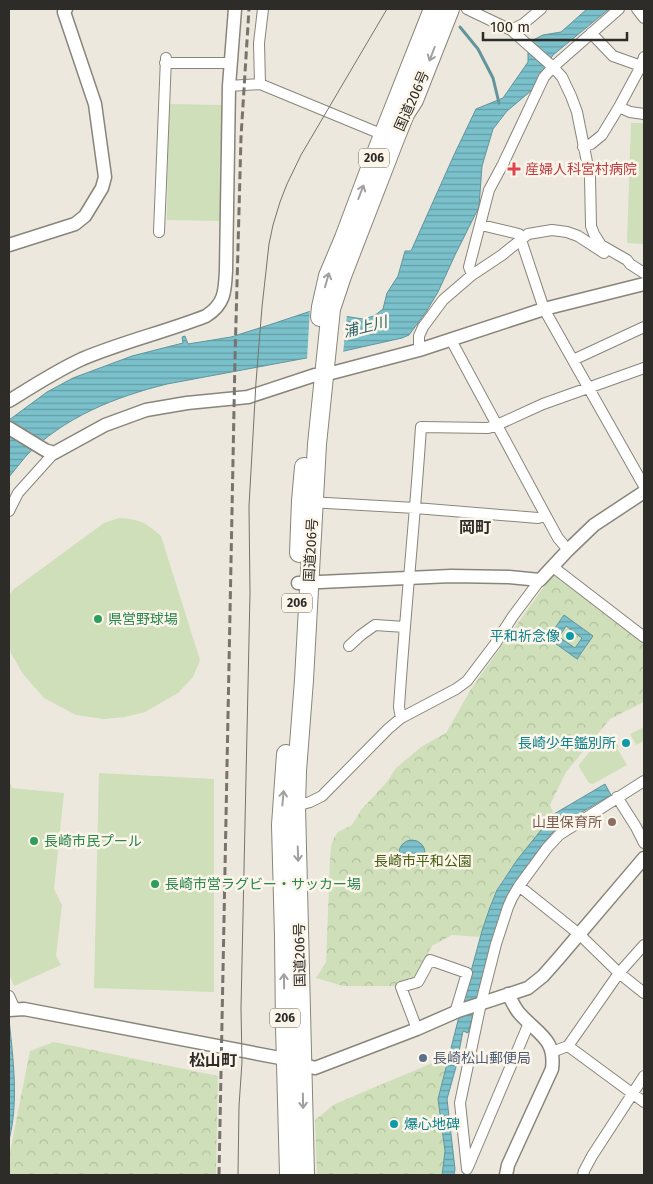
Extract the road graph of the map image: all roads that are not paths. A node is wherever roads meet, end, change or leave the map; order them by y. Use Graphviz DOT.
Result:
graph roads {
  1 [pos="235,9"];
  2 [pos="263,9"];
  3 [pos="433,9"];
  4 [pos="450,9"];
  5 [pos="467,9"];
  6 [pos="541,9"];
  7 [pos="619,9"];
  8 [pos="637,9"];
  9 [pos="63,10"];
  10 [pos="644,18"];
  11 [pos="512,30"];
  12 [pos="591,33"];
  13 [pos="643,62"];
  14 [pos="231,63"];
  15 [pos="550,64"];
  16 [pos="260,84"];
  17 [pos="229,86"];
  18 [pos="619,107"];
  19 [pos="644,114"];
  20 [pos="389,137"];
  21 [pos="583,147"];
  22 [pos="481,225"];
  23 [pos="159,232"];
  24 [pos="521,241"];
  25 [pos="9,245"];
  26 [pos="630,264"];
  27 [pos="644,273"];
  28 [pos="472,275"];
  29 [pos="644,284"];
  30 [pos="544,309"];
  31 [pos="644,327"];
  32 [pos="451,340"];
  33 [pos="419,350"];
  34 [pos="574,360"];
  35 [pos="320,367"];
  36 [pos="644,368"];
  37 [pos="588,387"];
  38 [pos="9,401"];
  39 [pos="497,425"];
  40 [pos="9,428"];
  41 [pos="49,452"];
  42 [pos="644,486"];
  43 [pos="644,492"];
  44 [pos="307,502"];
  45 [pos="415,508"];
  46 [pos="9,512"];
  47 [pos="546,516"];
  48 [pos="568,550"];
  49 [pos="553,567"];
  50 [pos="409,578"];
  51 [pos="540,580"];
  52 [pos="304,583"];
  53 [pos="405,627"];
  54 [pos="644,637"];
  55 [pos="350,646"];
  56 [pos="401,718"];
  57 [pos="644,781"];
  58 [pos="617,797"];
  59 [pos="296,806"];
  60 [pos="644,843"];
  61 [pos="644,858"];
  62 [pos="518,886"];
  63 [pos="579,934"];
  64 [pos="644,945"];
  65 [pos="619,973"];
  66 [pos="644,993"];
  67 [pos="508,994"];
  68 [pos="9,996"];
  69 [pos="480,1003"];
  70 [pos="11,1010"];
  71 [pos="457,1012"];
  72 [pos="530,1024"];
  73 [pos="417,1029"];
  74 [pos="568,1046"];
  75 [pos="552,1052"];
  76 [pos="294,1062"];
  77 [pos="644,1076"];
  78 [pos="633,1094"];
  79 [pos="644,1102"];
  80 [pos="466,1172"];
  81 [pos="289,1175"];
  82 [pos="305,1175"];
  83 [pos="506,1175"];
  84 [pos="582,1175"];
  1 -- 14 [label="street"];
  2 -- 16 [label="street"];
  3 -- 20 [label="highway, 国道206号 / 206"];
  4 -- 20 [label="highway, 国道206号 / 206, one-way"];
  5 -- 11 [label="street"];
  6 -- 11 [label="street"];
  7 -- 12 [label="street"];
  8 -- 10 [label="street"];
  9 -- 25 [label="street"];
  11 -- 15 [label="street"];
  12 -- 13 [label="street"];
  12 -- 15 [label="street"];
  13 -- 18 [label="street"];
  14 -- 17 [label="street"];
  14 -- 23 [label="street"];
  15 -- 21 [label="street"];
  15 -- 22 [label="street"];
  16 -- 17 [label="street"];
  16 -- 20 [label="street"];
  17 -- 38 [label="street"];
  18 -- 19 [label="street"];
  18 -- 21 [label="street"];
  20 -- 35 [label="highway, 国道206号 / 206"];
  21 -- 26 [label="street"];
  22 -- 24 [label="street"];
  22 -- 28 [label="street"];
  24 -- 26 [label="street"];
  24 -- 28 [label="street"];
  24 -- 30 [label="street"];
  26 -- 27 [label="street"];
  28 -- 33 [label="street"];
  29 -- 30 [label="street"];
  30 -- 32 [label="street"];
  30 -- 34 [label="street"];
  31 -- 34 [label="street"];
  32 -- 33 [label="street"];
  32 -- 39 [label="street"];
  33 -- 35 [label="street"];
  34 -- 37 [label="street"];
  35 -- 41 [label="street"];
  35 -- 44 [label="highway, 国道206号 / 206"];
  36 -- 37 [label="street"];
  37 -- 39 [label="street"];
  37 -- 42 [label="street"];
  39 -- 45 [label="street"];
  39 -- 47 [label="street"];
  40 -- 41 [label="street"];
  41 -- 46 [label="street"];
  43 -- 48 [label="street"];
  44 -- 45 [label="street"];
  44 -- 52 [label="highway, 国道206号 / 206"];
  45 -- 47 [label="street"];
  45 -- 50 [label="street"];
  47 -- 48 [label="street"];
  48 -- 49 [label="street"];
  49 -- 51 [label="street"];
  49 -- 54 [label="street"];
  50 -- 51 [label="street"];
  50 -- 52 [label="street"];
  50 -- 53 [label="street"];
  51 -- 56 [label="street"];
  52 -- 59 [label="highway, 国道206号 / 206"];
  76 -- 52 [label="highway, 国道206号 / 206, one-way"];
  53 -- 55 [label="street"];
  53 -- 56 [label="street"];
  56 -- 59 [label="street"];
  57 -- 58 [label="street"];
  58 -- 60 [label="street"];
  58 -- 62 [label="street"];
  59 -- 76 [label="highway, 国道206号 / 206, one-way"];
  61 -- 63 [label="street"];
  62 -- 63 [label="street"];
  62 -- 69 [label="street"];
  63 -- 65 [label="street"];
  63 -- 67 [label="street"];
  64 -- 65 [label="street"];
  65 -- 66 [label="street"];
  65 -- 74 [label="street"];
  67 -- 69 [label="street"];
  67 -- 72 [label="street"];
  68 -- 70 [label="street"];
  69 -- 71 [label="street"];
  69 -- 80 [label="street"];
  70 -- 76 [label="street"];
  71 -- 73 [label="street"];
  71 -- 73 [label="street"];
  72 -- 75 [label="street"];
  72 -- 80 [label="street"];
  73 -- 76 [label="street"];
  74 -- 75 [label="street"];
  74 -- 78 [label="street"];
  75 -- 83 [label="street"];
  76 -- 81 [label="highway, 国道206号 / 206"];
  76 -- 82 [label="highway, 国道206号 / 206, one-way"];
  77 -- 78 [label="street"];
  78 -- 79 [label="street"];
  78 -- 84 [label="street"];
}
